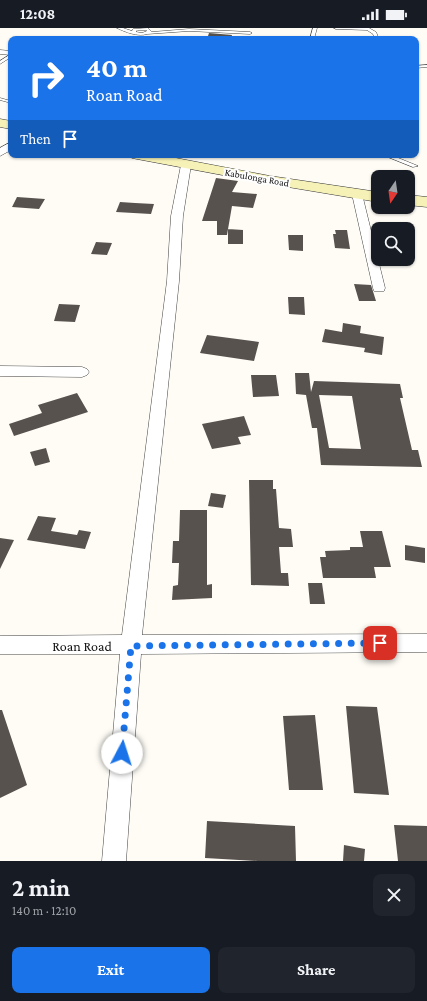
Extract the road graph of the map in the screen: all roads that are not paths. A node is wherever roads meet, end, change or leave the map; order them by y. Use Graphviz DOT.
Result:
graph roads {
  1 [pos="118,28"];
  2 [pos="336,28"];
  3 [pos="185,29"];
  4 [pos="147,30"];
  5 [pos="135,31"];
  6 [pos="250,33"];
  7 [pos="139,34"];
  8 [pos="136,36"];
  9 [pos="376,36"];
  10 [pos="8,56"];
  11 [pos="0,63"];
  12 [pos="152,158"];
  13 [pos="394,158"];
  14 [pos="186,165"];
  15 [pos="415,166"];
  16 [pos="357,194"];
  17 [pos="371,196"];
  18 [pos="415,201"];
  19 [pos="427,202"];
  20 [pos="379,288"];
  21 [pos="0,371"];
  22 [pos="82,372"];
  23 [pos="427,643"];
  24 [pos="0,646"];
  25 [pos="131,646"];
  26 [pos="114,861"];
  1 -- 5 [label="lane"];
  2 -- 9 [label="lane"];
  3 -- 4 [label="lane"];
  3 -- 6 [label="lane"];
  4 -- 5 [label="lane"];
  4 -- 7 [label="lane"];
  5 -- 7 [label="lane"];
  7 -- 8 [label="lane"];
  10 -- 11 [label="lane"];
  12 -- 14 [label="main road, Kabulonga Road"];
  13 -- 15 [label="lane"];
  14 -- 16 [label="main road, Kabulonga Road"];
  14 -- 25 [label="street"];
  16 -- 17 [label="main road, Kabulonga Road"];
  16 -- 20 [label="street"];
  18 -- 19 [label="main road"];
  21 -- 22 [label="street"];
  23 -- 25 [label="street, Roan Road"];
  24 -- 25 [label="street, Roan Road"];
  25 -- 26 [label="street"];
}
